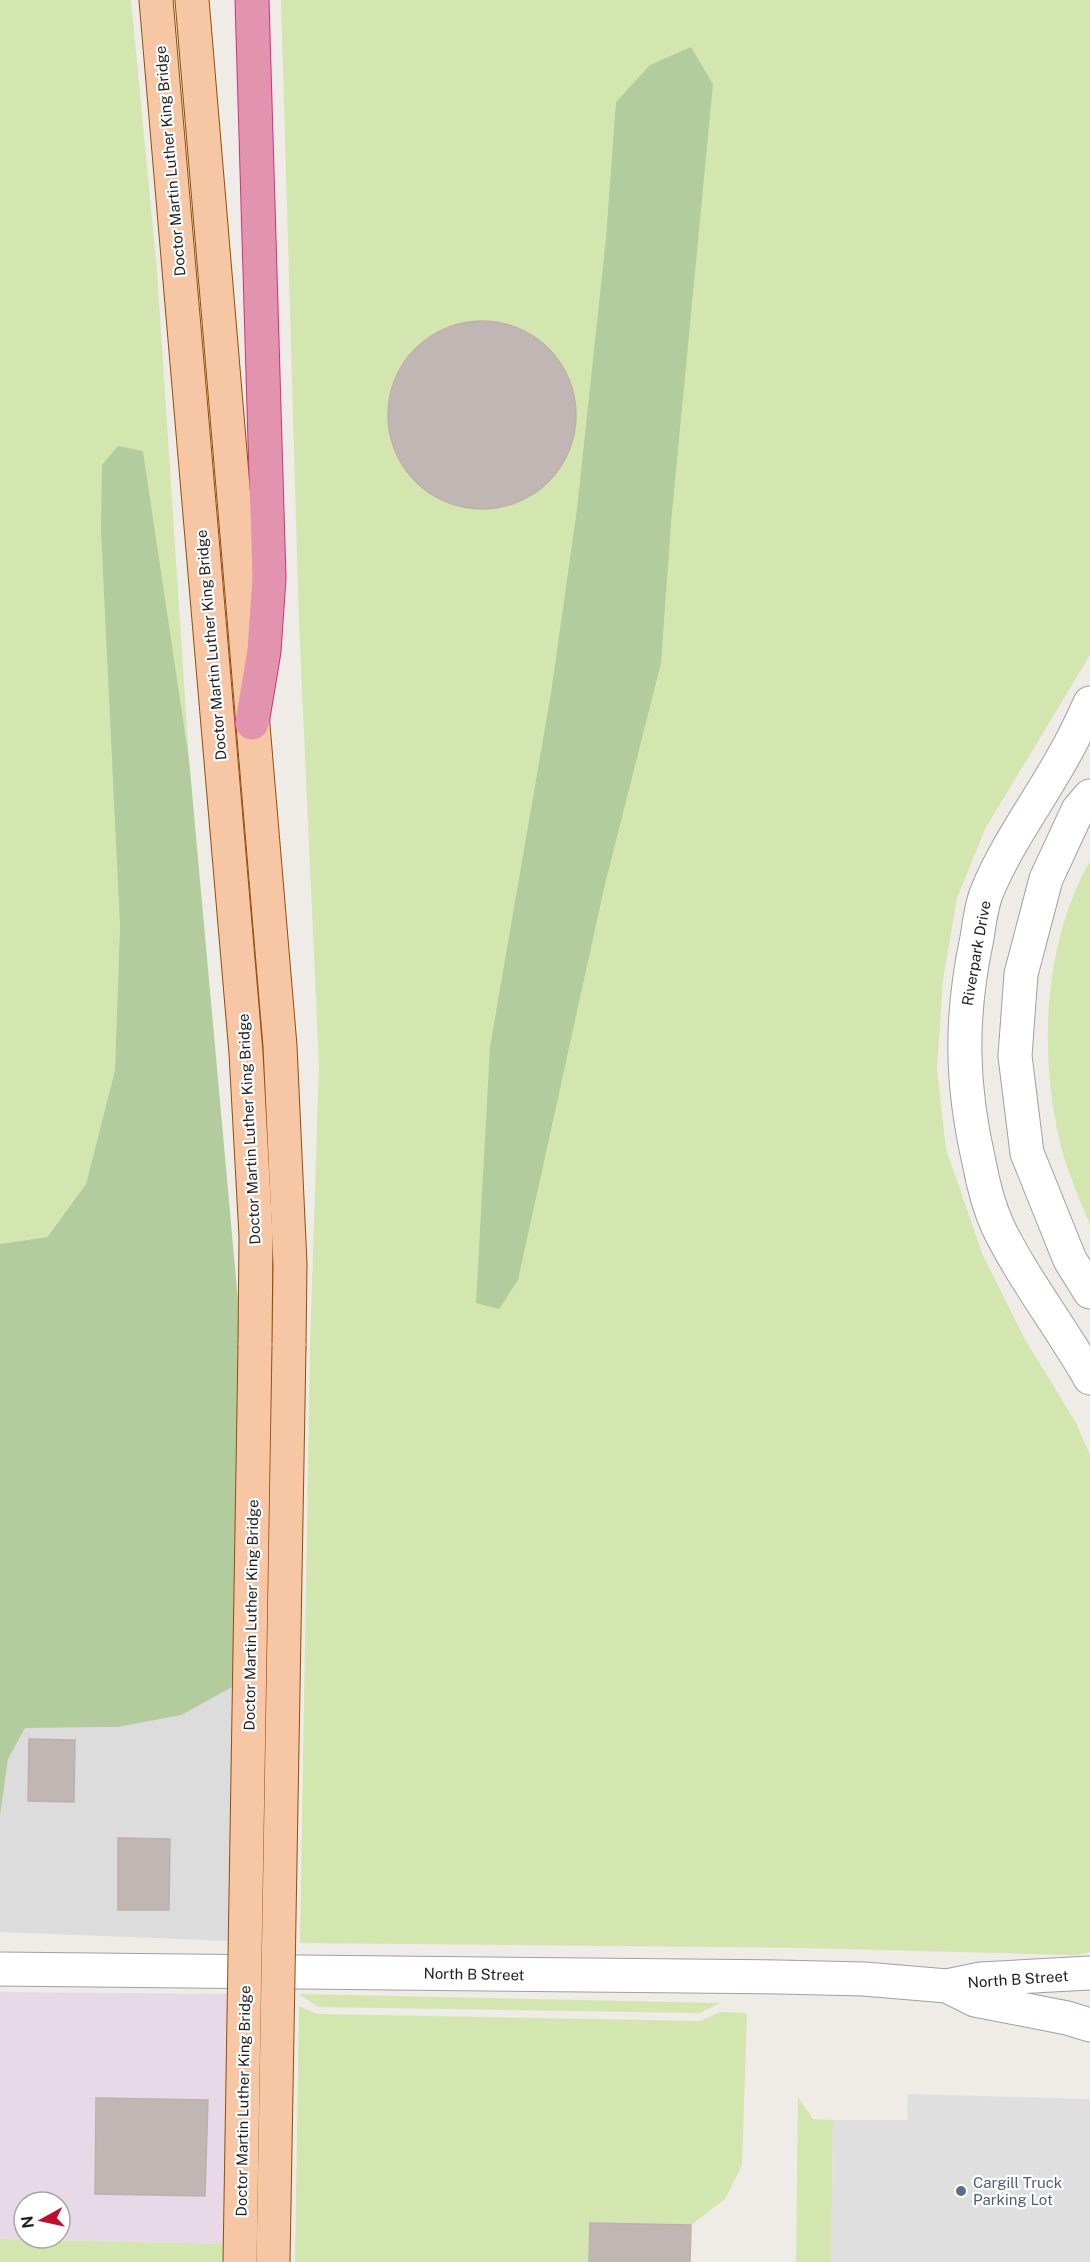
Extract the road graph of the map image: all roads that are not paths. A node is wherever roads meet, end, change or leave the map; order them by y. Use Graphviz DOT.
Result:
graph roads {
  1 [pos="156,0"];
  2 [pos="192,0"];
  3 [pos="252,0"];
  4 [pos="1090,703"];
  5 [pos="252,723"];
  6 [pos="1090,726"];
  7 [pos="1068,749"];
  8 [pos="1090,796"];
  9 [pos="1090,1292"];
  10 [pos="1090,1378"];
  11 [pos="0,1969"];
  12 [pos="1090,1972"];
  13 [pos="947,1986"];
  14 [pos="1090,2025"];
  15 [pos="240,2262"];
  16 [pos="273,2262"];
  1 -- 15 [label="main road, Doctor Martin Luther King Bridge, bridge"];
  2 -- 5 [label="main road"];
  3 -- 5 [label="highway"];
  4 -- 7 [label="street, Riverpark Drive"];
  5 -- 16 [label="main road, bridge"];
  6 -- 7 [label="street"];
  7 -- 10 [label="street, Riverpark Drive"];
  8 -- 9 [label="street"];
  11 -- 13 [label="street, North B Street"];
  12 -- 13 [label="street, North B Street"];
  13 -- 14 [label="street, North B Street"];
}
